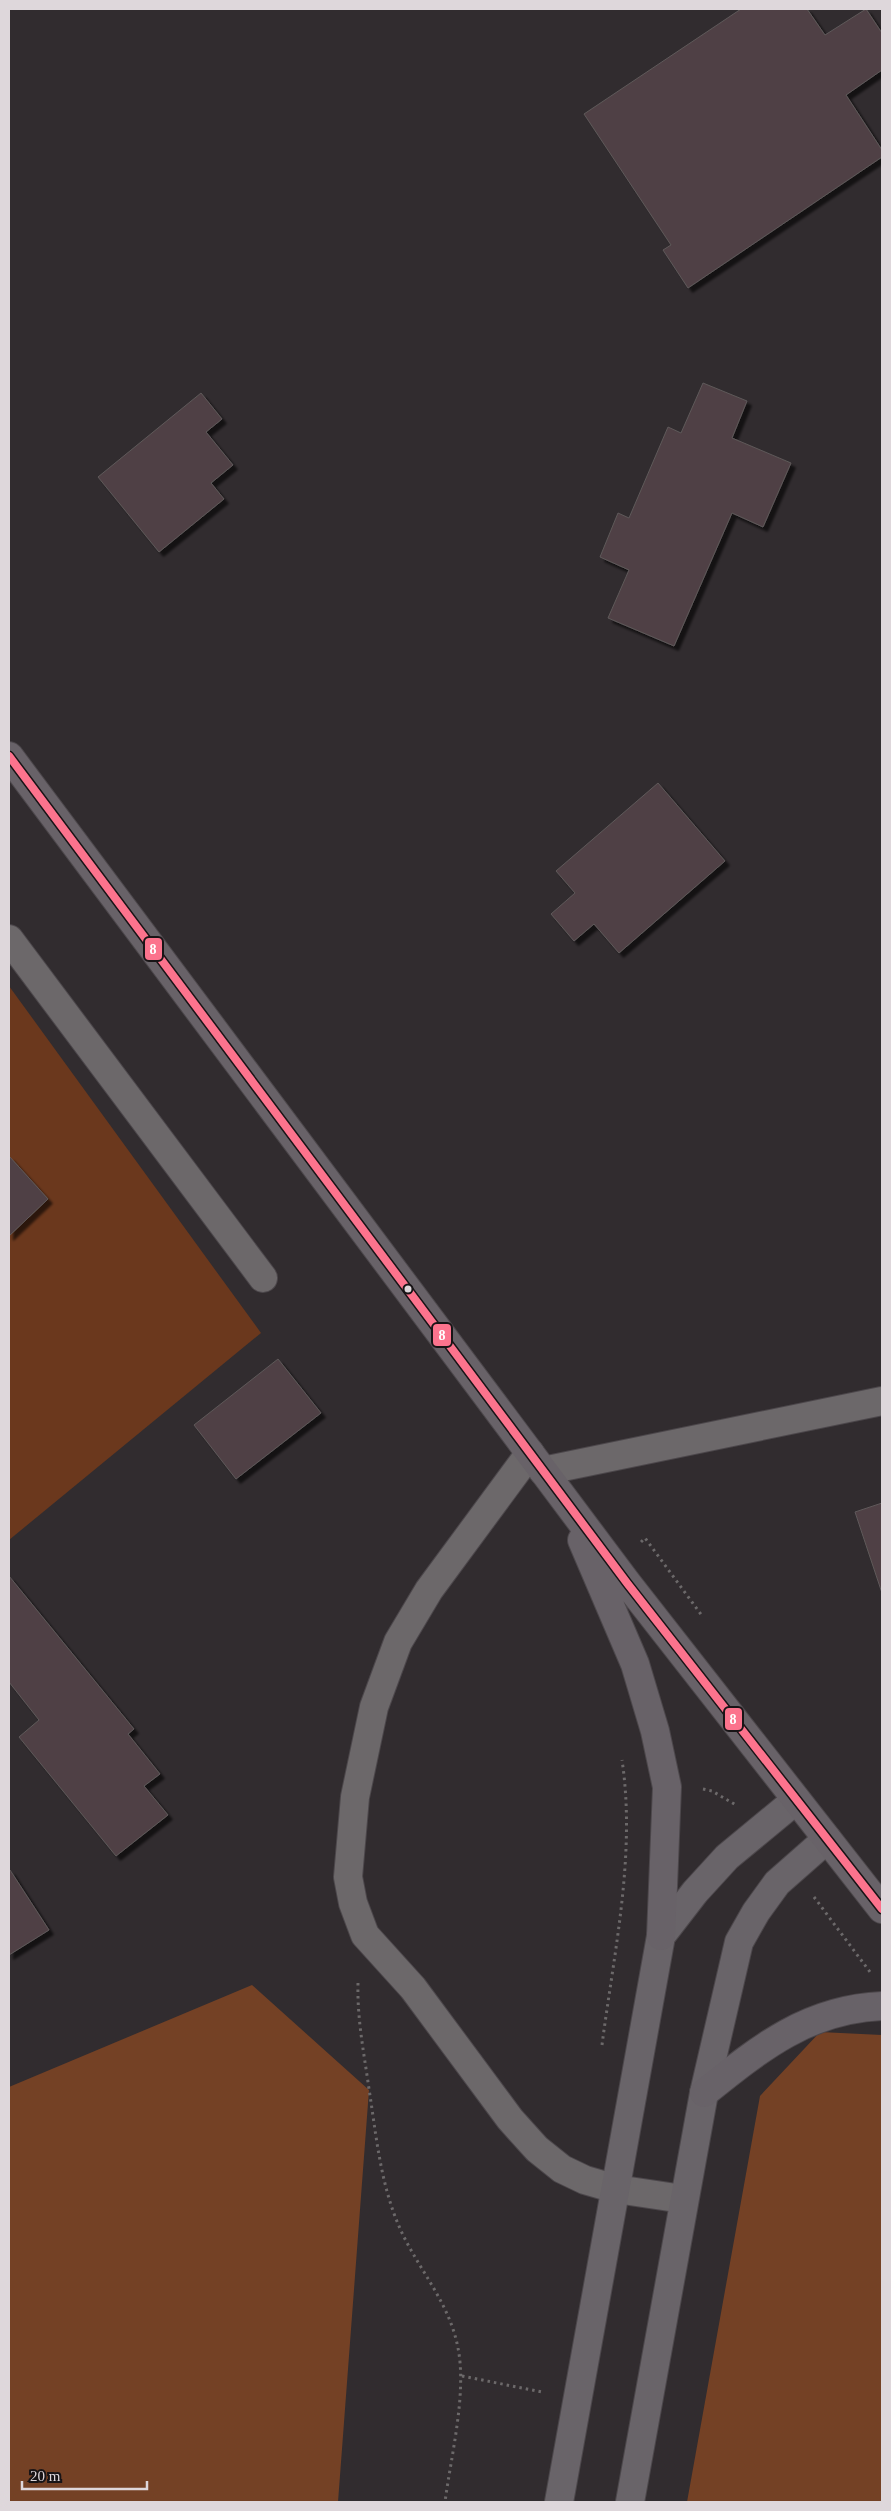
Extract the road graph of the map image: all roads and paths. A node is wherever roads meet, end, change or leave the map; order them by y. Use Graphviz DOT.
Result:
graph roads {
  1 [pos="9,756"];
  2 [pos="9,940"];
  3 [pos="262,1278"];
  4 [pos="882,1400"];
  5 [pos="536,1462"];
  6 [pos="564,1498"];
  7 [pos="626,1785"];
  8 [pos="796,1800"];
  9 [pos="827,1839"];
  10 [pos="882,1910"];
  11 [pos="365,1935"];
  12 [pos="661,1936"];
  13 [pos="882,2006"];
  14 [pos="601,2051"];
  15 [pos="704,2093"];
  16 [pos="616,2189"];
  17 [pos="684,2199"];
  18 [pos="462,2376"];
  19 [pos="546,2392"];
  20 [pos="445,2502"];
  21 [pos="559,2502"];
  22 [pos="630,2502"];
  1 -- 5 [label="main road"];
  2 -- 3 [label="street"];
  4 -- 5 [label="street"];
  5 -- 6 [label="main road"];
  5 -- 11 [label="street"];
  6 -- 8 [label="main road"];
  6 -- 12 [label="main road"];
  7 -- 14 [label="path"];
  8 -- 9 [label="main road"];
  8 -- 12 [label="street"];
  9 -- 10 [label="main road"];
  9 -- 15 [label="street"];
  11 -- 16 [label="street"];
  11 -- 18 [label="path"];
  12 -- 16 [label="street"];
  13 -- 15 [label="main road"];
  15 -- 17 [label="street"];
  16 -- 17 [label="street"];
  16 -- 21 [label="street"];
  17 -- 22 [label="street"];
  18 -- 19 [label="path"];
  18 -- 20 [label="path"];
}
